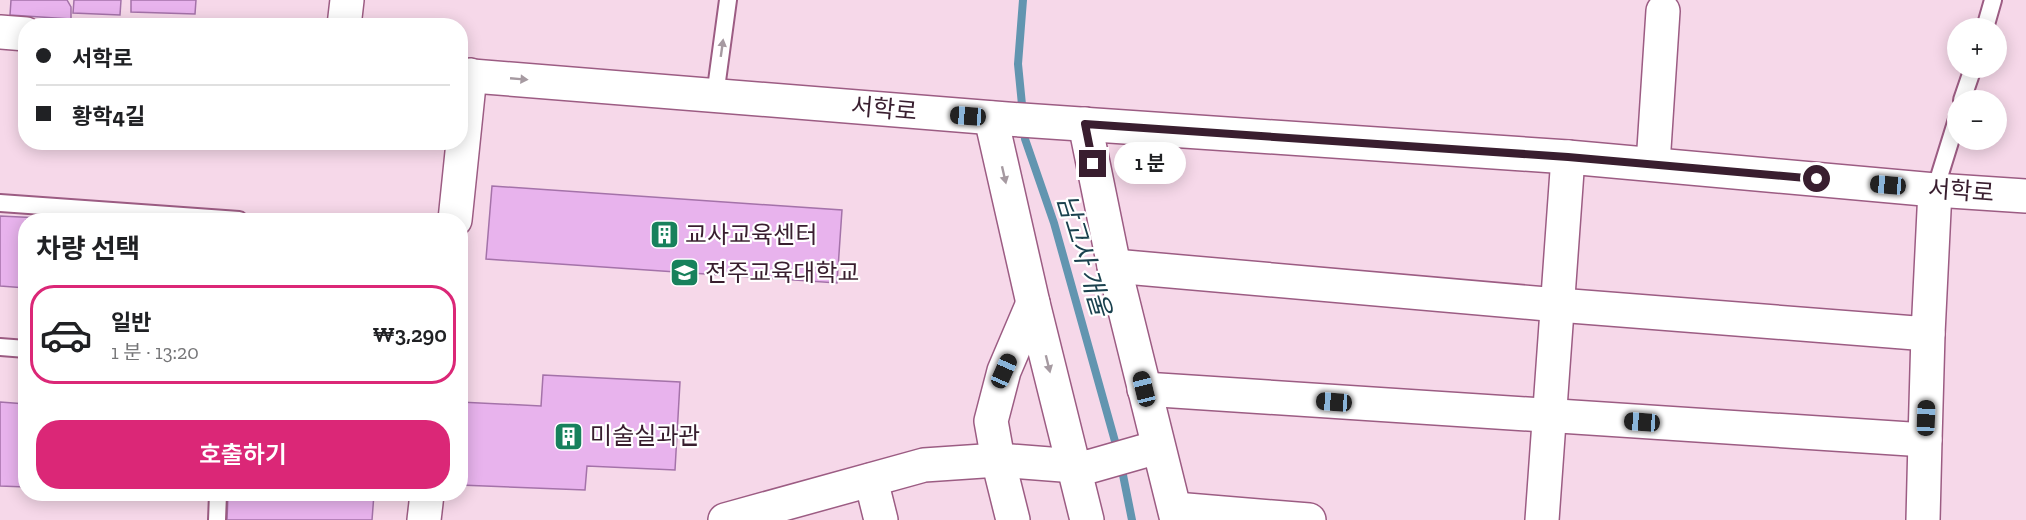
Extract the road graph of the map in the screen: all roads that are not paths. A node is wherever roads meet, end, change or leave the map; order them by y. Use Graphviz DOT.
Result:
graph roads {
  1 [pos="347,0"];
  2 [pos="728,0"];
  3 [pos="1993,0"];
  4 [pos="1663,11"];
  5 [pos="345,18"];
  6 [pos="1988,18"];
  7 [pos="0,32"];
  8 [pos="18,33"];
  9 [pos="468,75"];
  10 [pos="715,96"];
  11 [pos="999,118"];
  12 [pos="1085,124"];
  13 [pos="460,150"];
  14 [pos="1947,150"];
  15 [pos="1568,157"];
  16 [pos="1653,164"];
  17 [pos="1935,190"];
  18 [pos="2026,195"];
  19 [pos="0,203"];
  20 [pos="141,213"];
  21 [pos="455,213"];
  22 [pos="1114,266"];
  23 [pos="1033,303"];
  24 [pos="1558,305"];
  25 [pos="1928,334"];
  26 [pos="0,347"];
  27 [pos="18,348"];
  28 [pos="1144,389"];
  29 [pos="1548,416"];
  30 [pos="1925,440"];
  31 [pos="1148,450"];
  32 [pos="998,460"];
  33 [pos="1088,464"];
  34 [pos="871,480"];
  35 [pos="218,501"];
  36 [pos="426,501"];
  37 [pos="762,515"];
  38 [pos="1176,515"];
  39 [pos="217,520"];
  40 [pos="424,520"];
  41 [pos="725,520"];
  42 [pos="881,520"];
  43 [pos="1013,520"];
  44 [pos="1087,520"];
  45 [pos="1309,520"];
  46 [pos="1542,520"];
  47 [pos="1923,520"];
  1 -- 5 [label="street"];
  10 -- 2 [label="lane, one-way"];
  3 -- 6 [label="lane"];
  4 -- 16 [label="street"];
  7 -- 8 [label="street"];
  9 -- 10 [label="street, 서학로, one-way"];
  10 -- 11 [label="street, 서학로"];
  11 -- 12 [label="street, 서학로"];
  11 -- 23 [label="street, one-way"];
  12 -- 15 [label="street, 서학로"];
  12 -- 22 [label="street"];
  13 -- 21 [label="street"];
  14 -- 17 [label="lane"];
  15 -- 16 [label="street, 서학로"];
  15 -- 24 [label="street"];
  16 -- 17 [label="street, 서학로"];
  17 -- 18 [label="street, 서학로"];
  17 -- 25 [label="street"];
  19 -- 20 [label="lane"];
  22 -- 24 [label="street"];
  22 -- 28 [label="street"];
  23 -- 32 [label="street"];
  23 -- 33 [label="street, one-way"];
  24 -- 25 [label="street"];
  24 -- 29 [label="street"];
  25 -- 30 [label="street"];
  26 -- 27 [label="lane"];
  28 -- 29 [label="street"];
  28 -- 31 [label="street"];
  29 -- 30 [label="street"];
  29 -- 46 [label="street"];
  30 -- 47 [label="street"];
  31 -- 33 [label="street"];
  31 -- 38 [label="street"];
  32 -- 33 [label="street"];
  32 -- 34 [label="street"];
  32 -- 43 [label="street"];
  33 -- 44 [label="street"];
  34 -- 37 [label="street"];
  34 -- 42 [label="street"];
  35 -- 39 [label="lane"];
  36 -- 40 [label="street"];
  37 -- 41 [label="street"];
  38 -- 45 [label="street"];
}
